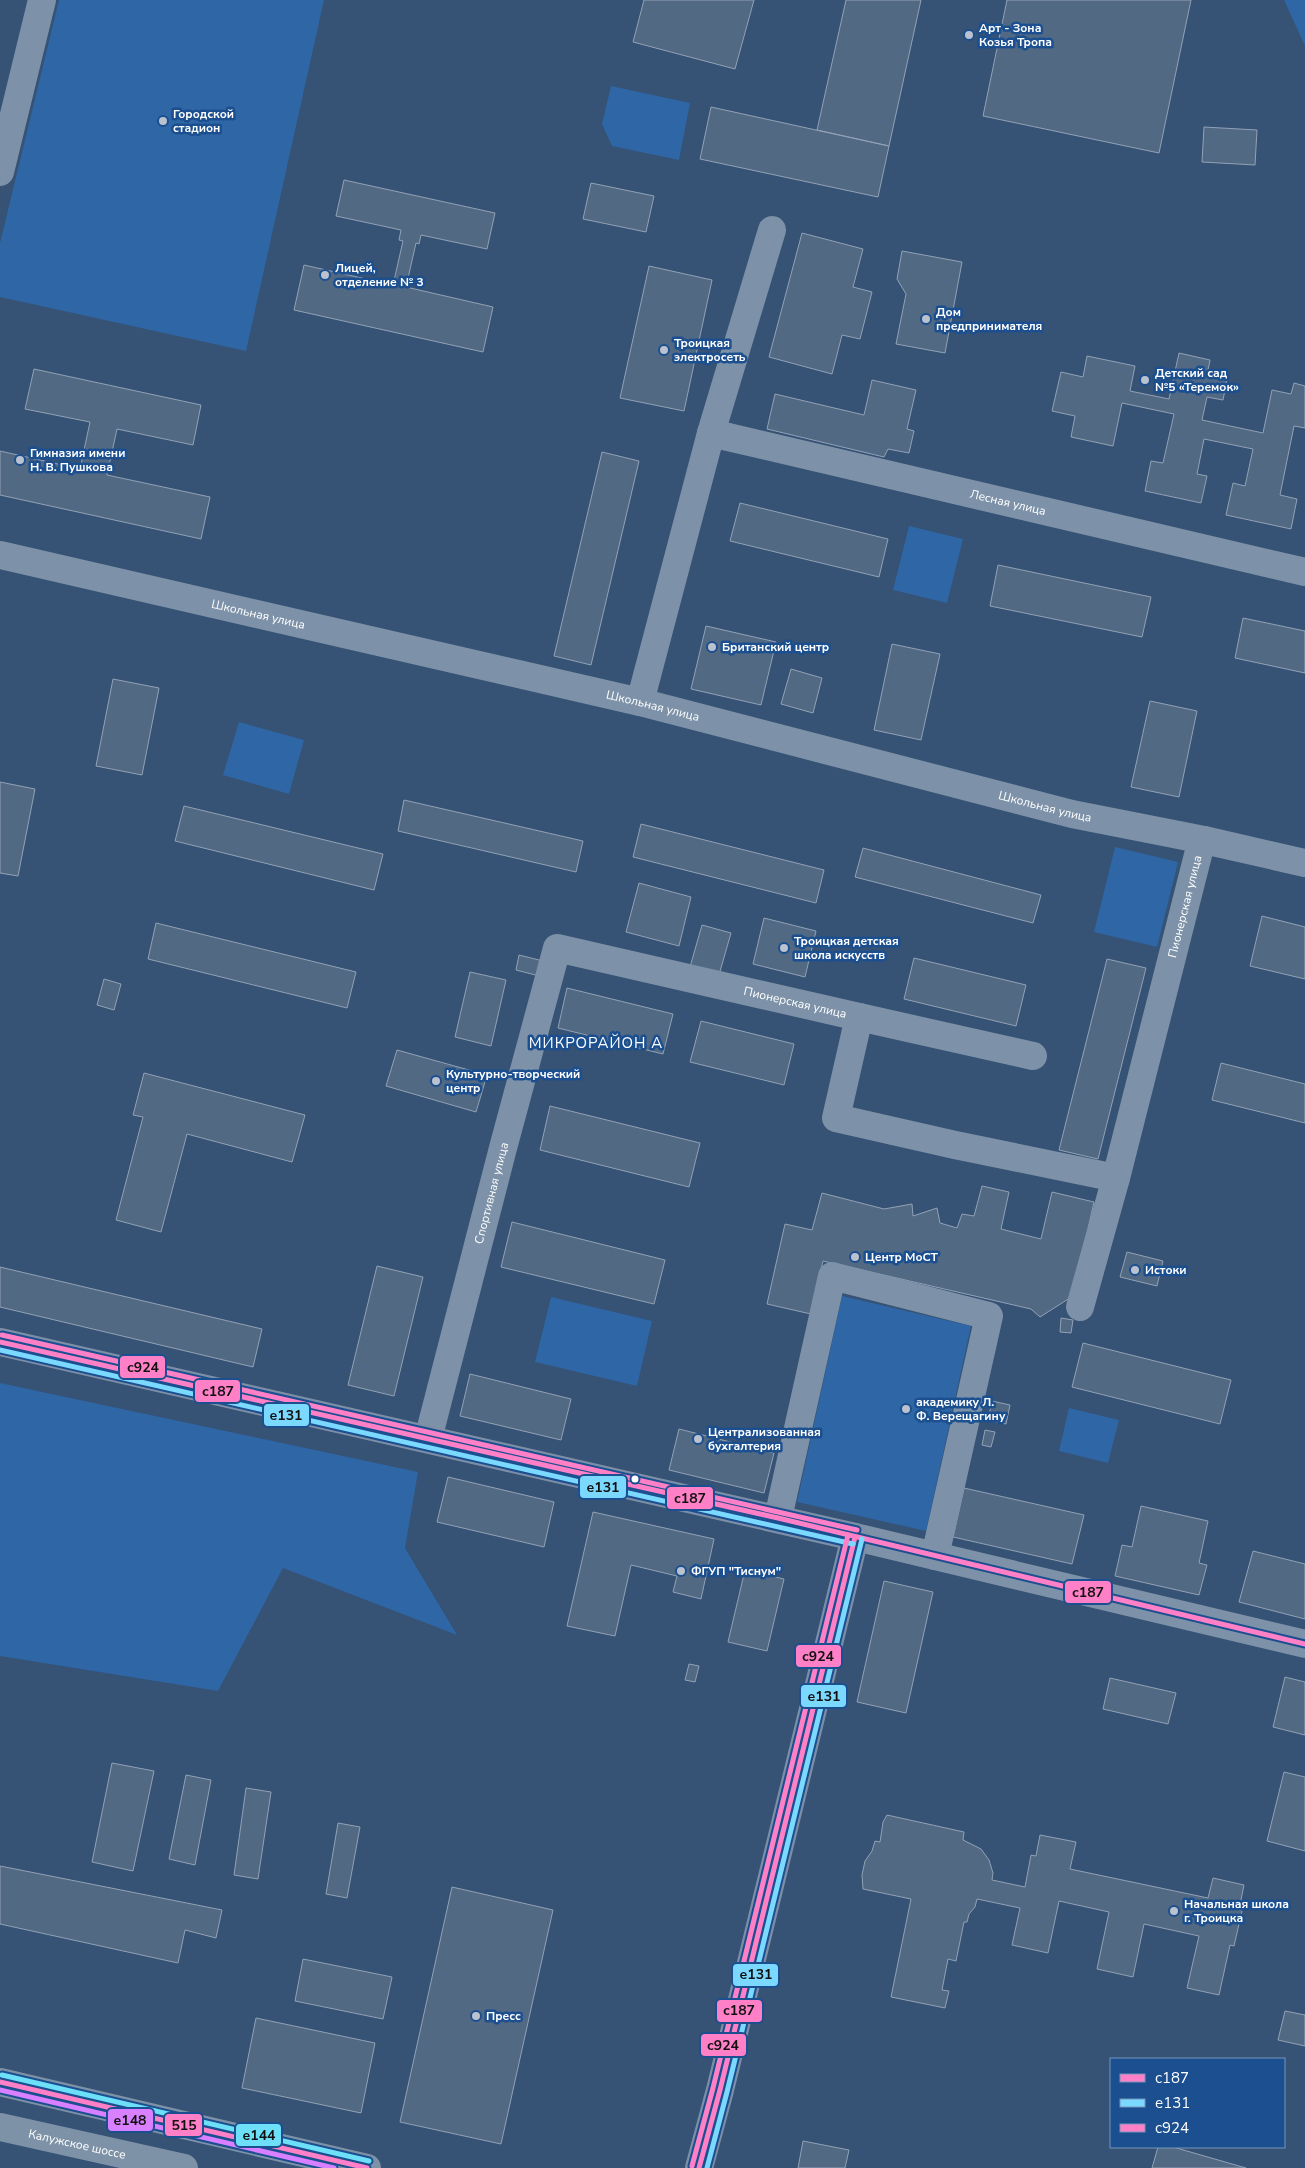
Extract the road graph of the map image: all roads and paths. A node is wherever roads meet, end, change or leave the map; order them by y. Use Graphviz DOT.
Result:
graph roads {
  1 [pos="42,0"];
  2 [pos="0,172"];
  3 [pos="772,230"];
  4 [pos="711,433"];
  5 [pos="0,555"];
  6 [pos="1305,572"];
  7 [pos="640,702"];
  8 [pos="1204,840"];
  9 [pos="1305,863"];
  10 [pos="557,948"];
  11 [pos="859,1017"];
  12 [pos="1033,1056"];
  13 [pos="1116,1178"];
  14 [pos="1080,1308"];
  15 [pos="0,1342"];
  16 [pos="428,1439"];
  17 [pos="778,1518"];
  18 [pos="855,1537"];
  19 [pos="935,1556"];
  20 [pos="1305,1644"];
  21 [pos="0,2082"];
  22 [pos="0,2127"];
  23 [pos="184,2168"];
  24 [pos="367,2168"];
  25 [pos="699,2168"];
  1 -- 2 [label="street"];
  3 -- 4 [label="street"];
  4 -- 6 [label="street, Лесная улица"];
  4 -- 7 [label="street"];
  5 -- 7 [label="street, Школьная улица"];
  7 -- 8 [label="street, Школьная улица"];
  8 -- 9 [label="street, Школьная улица"];
  8 -- 13 [label="street, Пионерская улица"];
  10 -- 11 [label="street, Пионерская улица"];
  10 -- 16 [label="street, Спортивная улица"];
  11 -- 12 [label="street"];
  11 -- 13 [label="street, Пионерская улица"];
  13 -- 14 [label="street, Пионерская улица"];
  15 -- 16 [label="main road"];
  16 -- 17 [label="main road"];
  17 -- 18 [label="main road"];
  17 -- 19 [label="street"];
  18 -- 19 [label="street"];
  18 -- 25 [label="main road"];
  19 -- 20 [label="street"];
  21 -- 24 [label="highway"];
  22 -- 23 [label="highway, Калужское шоссе"];
}
